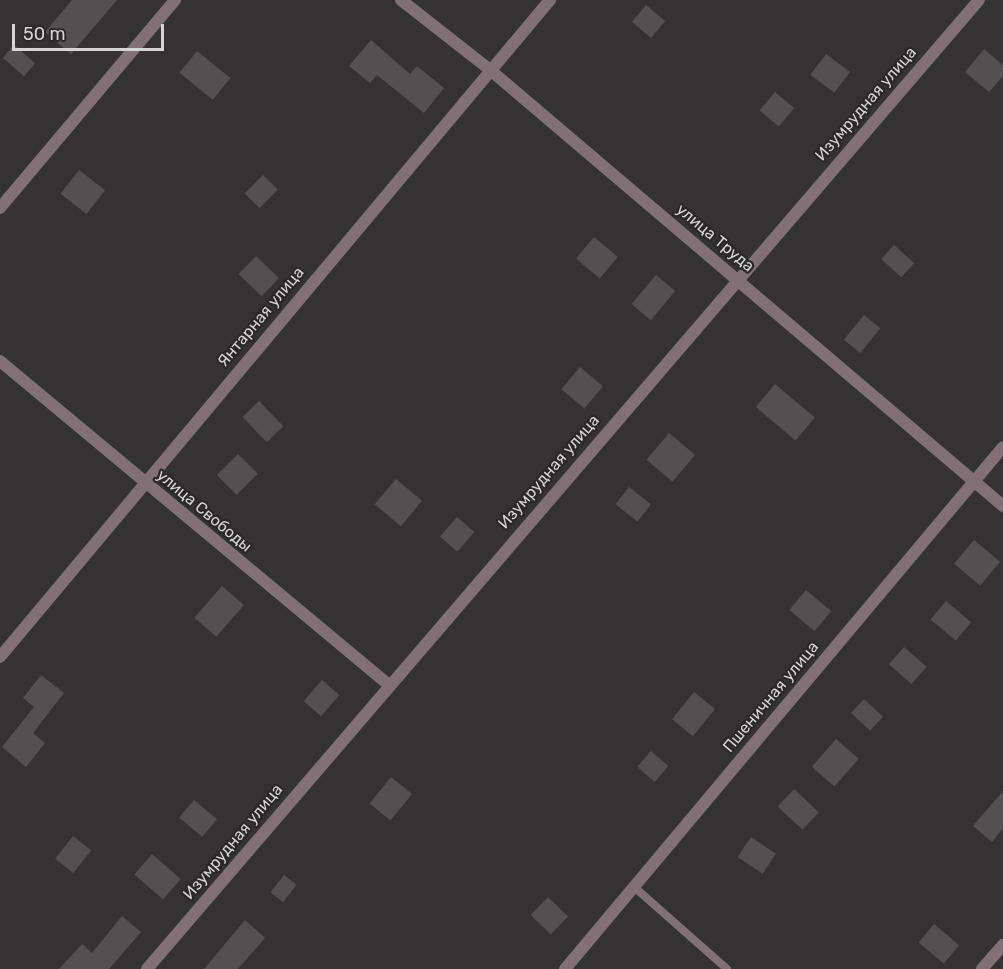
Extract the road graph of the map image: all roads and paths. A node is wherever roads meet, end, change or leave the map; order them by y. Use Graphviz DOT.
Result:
graph roads {
  1 [pos="175,0"];
  2 [pos="401,0"];
  3 [pos="550,0"];
  4 [pos="979,0"];
  5 [pos="489,69"];
  6 [pos="0,208"];
  7 [pos="737,278"];
  8 [pos="0,361"];
  9 [pos="1003,447"];
  10 [pos="974,481"];
  11 [pos="145,483"];
  12 [pos="1003,506"];
  13 [pos="0,657"];
  14 [pos="389,685"];
  15 [pos="633,886"];
  16 [pos="1003,945"];
  17 [pos="147,969"];
  18 [pos="565,969"];
  19 [pos="727,969"];
  20 [pos="982,969"];
  1 -- 6 [label="street"];
  2 -- 5 [label="street, улица Труда"];
  3 -- 5 [label="street, Янтарная улица"];
  4 -- 7 [label="street, Изумрудная улица"];
  5 -- 7 [label="street, улица Труда"];
  5 -- 11 [label="street, Янтарная улица"];
  7 -- 10 [label="street, улица Труда"];
  7 -- 14 [label="street, Изумрудная улица"];
  8 -- 11 [label="street, улица Свободы"];
  9 -- 10 [label="street, Пшеничная улица"];
  10 -- 12 [label="street, улица Труда"];
  10 -- 15 [label="street, Пшеничная улица"];
  11 -- 13 [label="street, Янтарная улица"];
  11 -- 14 [label="street, улица Свободы"];
  14 -- 17 [label="street, Изумрудная улица"];
  15 -- 18 [label="street, Пшеничная улица"];
  15 -- 19 [label="lane"];
  16 -- 20 [label="street"];
}
